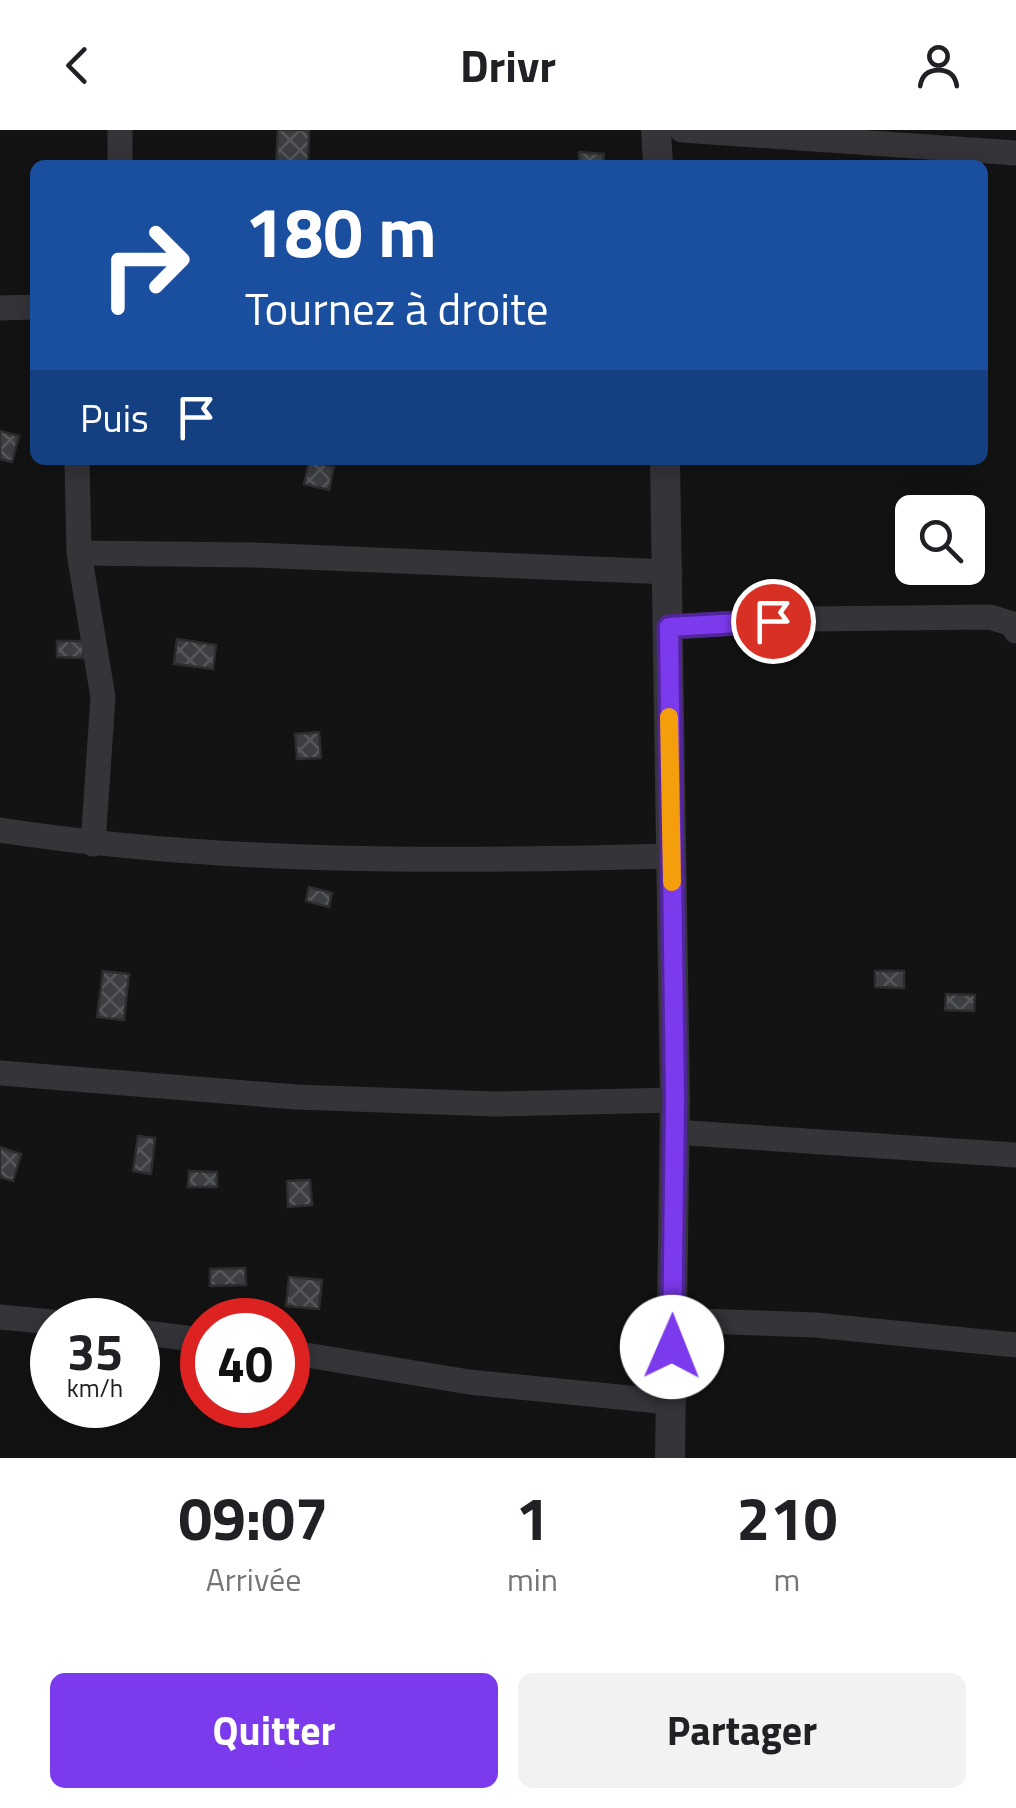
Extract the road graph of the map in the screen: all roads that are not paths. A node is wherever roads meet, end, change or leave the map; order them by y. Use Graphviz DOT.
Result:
graph roads {
  1 [pos="120,130"];
  2 [pos="656,130"];
  3 [pos="682,130"];
  4 [pos="886,138"];
  5 [pos="1016,153"];
  6 [pos="120,160"];
  7 [pos="658,160"];
  8 [pos="30,307"];
  9 [pos="0,308"];
  10 [pos="78,465"];
  11 [pos="666,465"];
  12 [pos="79,553"];
  13 [pos="670,572"];
  14 [pos="669,627"];
  15 [pos="1016,631"];
  16 [pos="0,830"];
  17 [pos="94,844"];
  18 [pos="672,856"];
  19 [pos="0,1073"];
  20 [pos="675,1100"];
  21 [pos="674,1132"];
  22 [pos="1016,1155"];
  23 [pos="0,1317"];
  24 [pos="30,1320"];
  25 [pos="674,1320"];
  26 [pos="1016,1345"];
  27 [pos="310,1356"];
  28 [pos="669,1402"];
  29 [pos="670,1458"];
  1 -- 6 [label="street"];
  2 -- 7 [label="street"];
  3 -- 4 [label="street"];
  4 -- 5 [label="street"];
  8 -- 9 [label="street"];
  10 -- 12 [label="street"];
  11 -- 13 [label="street"];
  12 -- 13 [label="street"];
  12 -- 17 [label="street"];
  13 -- 14 [label="street"];
  14 -- 15 [label="street"];
  14 -- 18 [label="street"];
  16 -- 17 [label="street"];
  17 -- 18 [label="street"];
  18 -- 20 [label="street"];
  19 -- 20 [label="street"];
  20 -- 21 [label="street"];
  21 -- 22 [label="street"];
  21 -- 25 [label="street"];
  23 -- 24 [label="street"];
  25 -- 26 [label="street"];
  25 -- 28 [label="street"];
  27 -- 28 [label="street"];
  28 -- 29 [label="street"];
}
